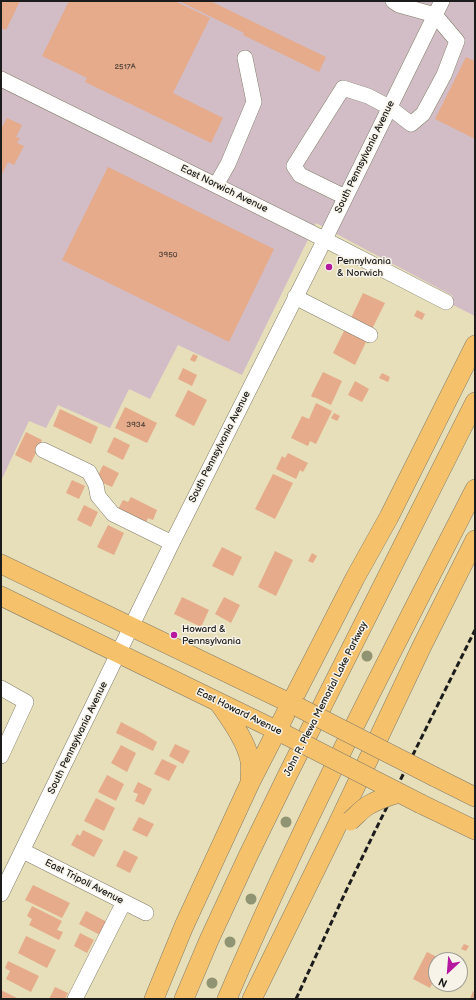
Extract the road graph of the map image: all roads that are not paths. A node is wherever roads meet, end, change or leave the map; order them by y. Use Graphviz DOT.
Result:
graph roads {
  1 [pos="393,1"];
  2 [pos="442,1"];
  3 [pos="435,15"];
  4 [pos="245,58"];
  5 [pos="1,79"];
  6 [pos="389,107"];
  7 [pos="216,185"];
  8 [pos="345,197"];
  9 [pos="325,239"];
  10 [pos="295,298"];
  11 [pos="446,302"];
  12 [pos="370,335"];
  13 [pos="475,344"];
  14 [pos="475,402"];
  15 [pos="43,450"];
  16 [pos="475,489"];
  17 [pos="475,540"];
  18 [pos="172,543"];
  19 [pos="1,564"];
  20 [pos="1,596"];
  21 [pos="132,627"];
  22 [pos="119,654"];
  23 [pos="1,688"];
  24 [pos="218,702"];
  25 [pos="294,705"];
  26 [pos="281,733"];
  27 [pos="5,738"];
  28 [pos="375,746"];
  29 [pos="1,756"];
  30 [pos="362,774"];
  31 [pos="250,783"];
  32 [pos="399,793"];
  33 [pos="475,797"];
  34 [pos="346,819"];
  35 [pos="475,830"];
  36 [pos="22,851"];
  37 [pos="5,877"];
  38 [pos="1,894"];
  39 [pos="124,902"];
  40 [pos="146,913"];
  41 [pos="75,999"];
  42 [pos="154,999"];
  43 [pos="184,999"];
  44 [pos="227,999"];
  45 [pos="252,999"];
  1 -- 3 [label="street"];
  2 -- 3 [label="street, South Pennsylvania Avenue"];
  3 -- 6 [label="street, South Pennsylvania Avenue"];
  3 -- 6 [label="street"];
  4 -- 7 [label="street"];
  5 -- 7 [label="street, East Norwich Avenue"];
  6 -- 8 [label="street, South Pennsylvania Avenue"];
  6 -- 8 [label="street"];
  7 -- 9 [label="street, East Norwich Avenue"];
  8 -- 9 [label="street, South Pennsylvania Avenue"];
  9 -- 10 [label="street, South Pennsylvania Avenue"];
  9 -- 11 [label="street, East Norwich Avenue"];
  10 -- 12 [label="street"];
  10 -- 18 [label="street, South Pennsylvania Avenue"];
  13 -- 25 [label="main road"];
  14 -- 43 [label="main road, John R. Plewa Memorial Lake Parkway"];
  15 -- 18 [label="street"];
  16 -- 44 [label="main road"];
  17 -- 28 [label="main road"];
  18 -- 21 [label="street, South Pennsylvania Avenue"];
  19 -- 21 [label="main road"];
  20 -- 22 [label="main road, East Howard Avenue"];
  21 -- 22 [label="street, South Pennsylvania Avenue"];
  21 -- 25 [label="main road"];
  22 -- 24 [label="main road, East Howard Avenue"];
  22 -- 36 [label="street, South Pennsylvania Avenue"];
  23 -- 27 [label="street"];
  24 -- 26 [label="main road, East Howard Avenue"];
  24 -- 31 [label="main road"];
  25 -- 26 [label="main road"];
  25 -- 28 [label="main road, bridge"];
  26 -- 30 [label="main road, East Howard Avenue, bridge"];
  26 -- 31 [label="main road"];
  27 -- 29 [label="street"];
  28 -- 30 [label="main road"];
  28 -- 33 [label="main road, bridge"];
  30 -- 32 [label="main road, East Howard Avenue, bridge"];
  30 -- 34 [label="main road"];
  31 -- 42 [label="main road"];
  32 -- 34 [label="main road, bridge"];
  32 -- 35 [label="main road, East Howard Avenue, bridge"];
  34 -- 45 [label="main road"];
  36 -- 37 [label="street, South Pennsylvania Avenue"];
  36 -- 39 [label="street, East Tripoli Avenue"];
  37 -- 38 [label="street, South Pennsylvania Avenue"];
  39 -- 40 [label="street, East Tripoli Avenue"];
  39 -- 41 [label="street"];
}
